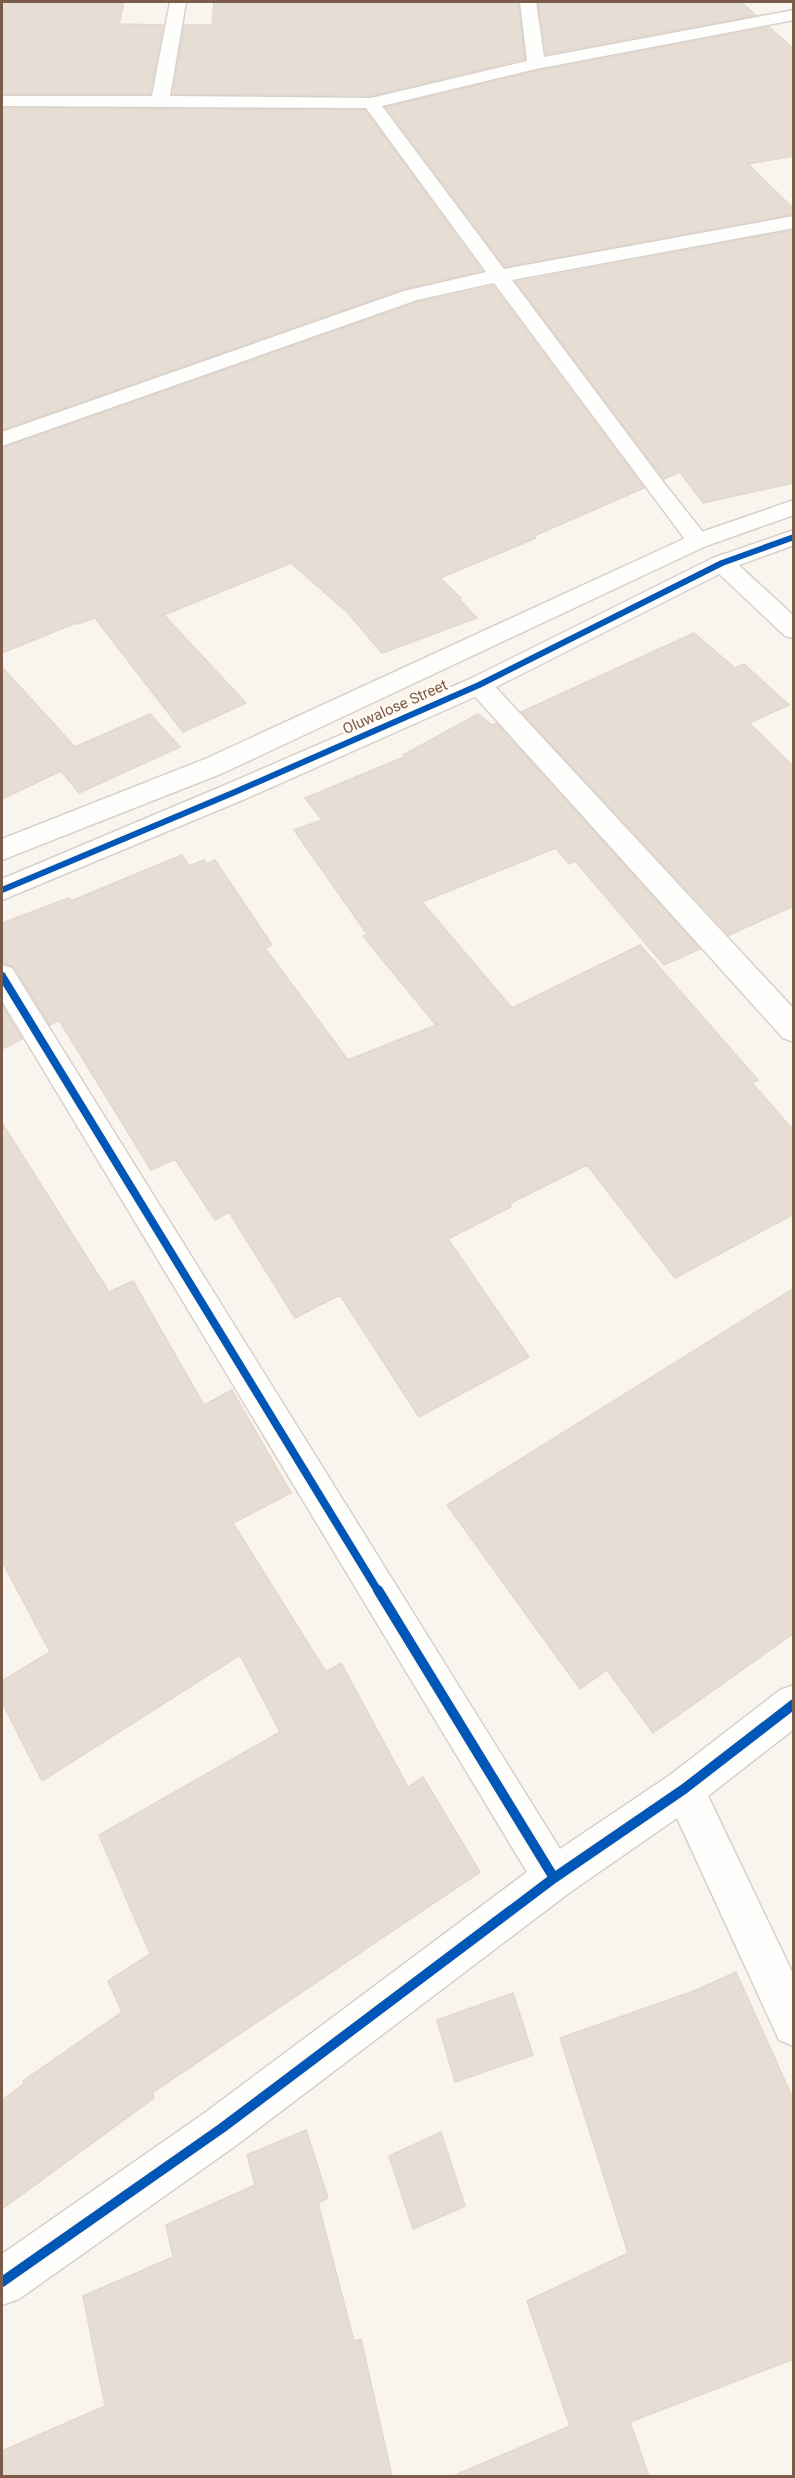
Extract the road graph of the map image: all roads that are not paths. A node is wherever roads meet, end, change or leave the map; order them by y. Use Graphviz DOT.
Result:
graph roads {
  1 [pos="178,2"];
  2 [pos="528,2"];
  3 [pos="794,15"];
  4 [pos="536,64"];
  5 [pos="2,101"];
  6 [pos="160,101"];
  7 [pos="371,103"];
  8 [pos="794,222"];
  9 [pos="498,276"];
  10 [pos="2,439"];
  11 [pos="794,507"];
  12 [pos="794,537"];
  13 [pos="698,541"];
  14 [pos="722,563"];
  15 [pos="794,630"];
  16 [pos="479,685"];
  17 [pos="214,766"];
  18 [pos="235,792"];
  19 [pos="2,850"];
  20 [pos="2,890"];
  21 [pos="2,976"];
  22 [pos="794,1030"];
  23 [pos="794,1704"];
  24 [pos="684,1789"];
  25 [pos="554,1878"];
  26 [pos="794,2025"];
  27 [pos="2,2282"];
  1 -- 6 [label="street"];
  2 -- 4 [label="street"];
  3 -- 4 [label="street"];
  4 -- 7 [label="street"];
  5 -- 6 [label="street"];
  6 -- 7 [label="street"];
  7 -- 9 [label="street"];
  8 -- 9 [label="street"];
  9 -- 10 [label="street"];
  9 -- 13 [label="street"];
  11 -- 13 [label="street, Oluwalose Street"];
  12 -- 14 [label="street, Oluwalose Street"];
  13 -- 17 [label="street, Oluwalose Street"];
  14 -- 15 [label="street"];
  14 -- 16 [label="street, Oluwalose Street"];
  16 -- 18 [label="street, Oluwalose Street"];
  16 -- 22 [label="street"];
  17 -- 18 [label="street"];
  17 -- 19 [label="street, Oluwalose Street"];
  18 -- 20 [label="street, Oluwalose Street"];
  21 -- 25 [label="street"];
  23 -- 24 [label="street"];
  24 -- 25 [label="street"];
  24 -- 26 [label="street"];
  25 -- 27 [label="street"];
}
